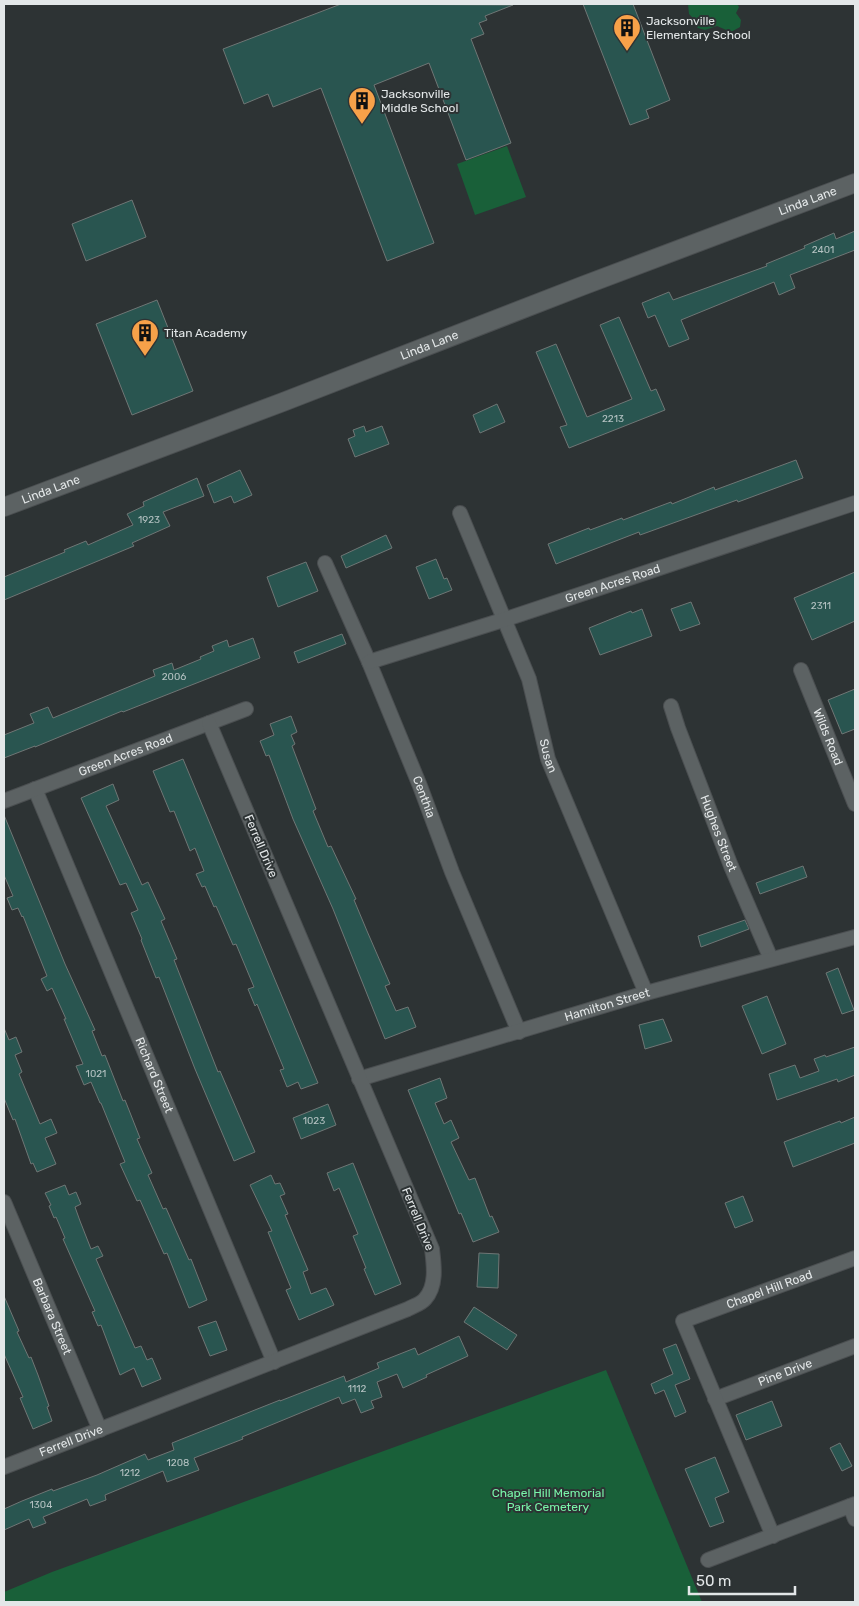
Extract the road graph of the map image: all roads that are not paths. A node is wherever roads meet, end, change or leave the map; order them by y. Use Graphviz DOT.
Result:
graph roads {
  1 [pos="855,182"];
  2 [pos="855,503"];
  3 [pos="4,507"];
  4 [pos="460,513"];
  5 [pos="325,563"];
  6 [pos="506,619"];
  7 [pos="369,662"];
  8 [pos="801,670"];
  9 [pos="671,706"];
  10 [pos="246,709"];
  11 [pos="209,723"];
  12 [pos="35,790"];
  13 [pos="4,801"];
  14 [pos="855,804"];
  15 [pos="855,937"];
  16 [pos="771,959"];
  17 [pos="646,994"];
  18 [pos="519,1032"];
  19 [pos="359,1079"];
  20 [pos="4,1202"];
  21 [pos="855,1258"];
  22 [pos="855,1346"];
  23 [pos="274,1362"];
  24 [pos="715,1398"];
  25 [pos="100,1430"];
  26 [pos="4,1467"];
  27 [pos="854,1510"];
  28 [pos="772,1536"];
  29 [pos="708,1560"];
  1 -- 3 [label="street, Linda Lane"];
  2 -- 6 [label="street, Green Acres Road"];
  4 -- 6 [label="street, Susan"];
  5 -- 7 [label="street, Centhia"];
  6 -- 7 [label="street, Green Acres Road"];
  6 -- 17 [label="street, Susan"];
  7 -- 18 [label="street, Centhia"];
  8 -- 14 [label="street, Wilds Road"];
  9 -- 16 [label="street, Hughes Street"];
  10 -- 11 [label="street, Green Acres Road"];
  11 -- 12 [label="street, Green Acres Road"];
  11 -- 19 [label="street, Ferrell Drive"];
  12 -- 13 [label="street, Green Acres Road"];
  12 -- 23 [label="street, Richard Street"];
  15 -- 16 [label="street, Hamilton Street"];
  16 -- 17 [label="street, Hamilton Street"];
  17 -- 18 [label="street, Hamilton Street"];
  18 -- 19 [label="street, Hamilton Street"];
  19 -- 23 [label="street, Ferrell Drive"];
  20 -- 25 [label="street, Barbara Street"];
  21 -- 24 [label="street, Chapel Hill Road"];
  22 -- 24 [label="street, Pine Drive"];
  23 -- 25 [label="street, Ferrell Drive"];
  24 -- 28 [label="street"];
  25 -- 26 [label="street, Ferrell Drive"];
  27 -- 28 [label="street"];
  28 -- 29 [label="street"];
}
